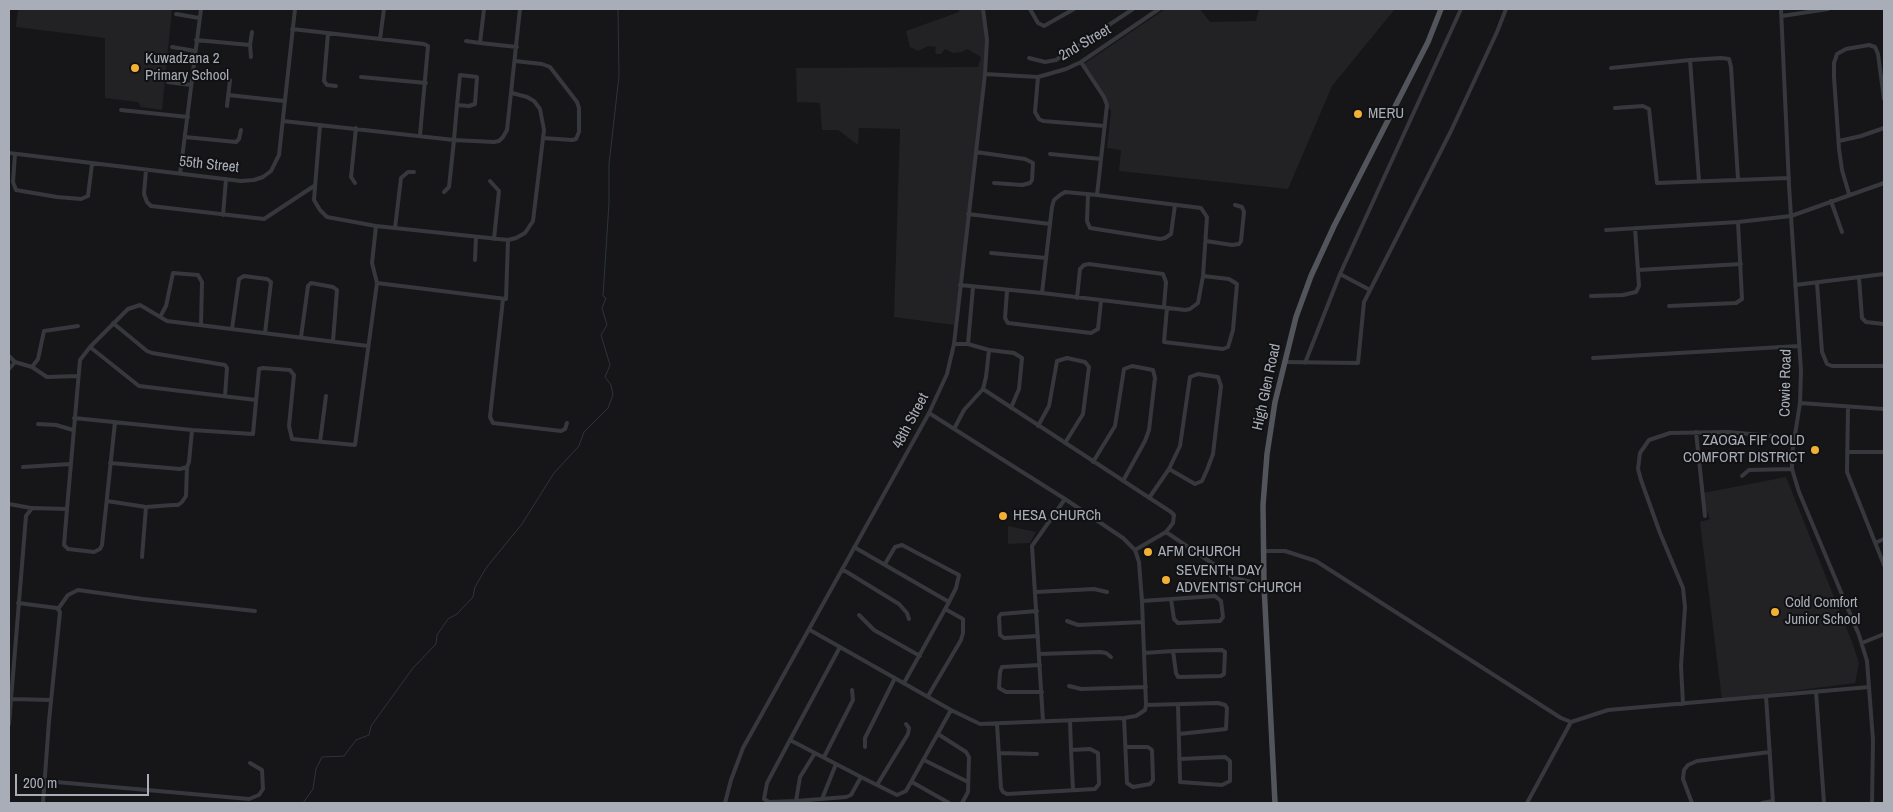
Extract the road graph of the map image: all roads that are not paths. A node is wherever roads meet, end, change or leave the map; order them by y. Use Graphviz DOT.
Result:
graph roads {
  1 [pos="201,9"];
  2 [pos="295,9"];
  3 [pos="384,9"];
  4 [pos="484,9"];
  5 [pos="520,9"];
  6 [pos="983,9"];
  7 [pos="1030,9"];
  8 [pos="1074,9"];
  9 [pos="1133,9"];
  10 [pos="1157,9"];
  11 [pos="1441,9"];
  12 [pos="1461,9"];
  13 [pos="1506,9"];
  14 [pos="1781,9"];
  15 [pos="1828,9"];
  16 [pos="176,14"];
  17 [pos="1782,16"];
  18 [pos="199,18"];
  19 [pos="292,29"];
  20 [pos="252,32"];
  21 [pos="328,33"];
  22 [pos="380,39"];
  23 [pos="196,40"];
  24 [pos="466,41"];
  25 [pos="480,43"];
  26 [pos="250,45"];
  27 [pos="172,47"];
  28 [pos="517,47"];
  29 [pos="195,51"];
  30 [pos="250,57"];
  31 [pos="1029,58"];
  32 [pos="1690,60"];
  33 [pos="515,61"];
  34 [pos="1081,62"];
  35 [pos="1611,68"];
  36 [pos="985,74"];
  37 [pos="361,77"];
  38 [pos="1038,77"];
  39 [pos="230,80"];
  40 [pos="168,82"];
  41 [pos="426,83"];
  42 [pos="191,84"];
  43 [pos="336,86"];
  44 [pos="512,93"];
  45 [pos="228,95"];
  46 [pos="1884,99"];
  47 [pos="284,101"];
  48 [pos="457,105"];
  49 [pos="227,106"];
  50 [pos="1615,108"];
  51 [pos="121,110"];
  52 [pos="188,117"];
  53 [pos="283,121"];
  54 [pos="320,125"];
  55 [pos="1105,126"];
  56 [pos="356,128"];
  57 [pos="1884,128"];
  58 [pos="241,130"];
  59 [pos="420,135"];
  60 [pos="185,137"];
  61 [pos="543,138"];
  62 [pos="454,140"];
  63 [pos="1839,141"];
  64 [pos="976,152"];
  65 [pos="9,153"];
  66 [pos="15,154"];
  67 [pos="1050,154"];
  68 [pos="1101,159"];
  69 [pos="92,164"];
  70 [pos="146,170"];
  71 [pos="414,172"];
  72 [pos="180,174"];
  73 [pos="1789,178"];
  74 [pos="226,179"];
  75 [pos="1738,179"];
  76 [pos="490,181"];
  77 [pos="1699,181"];
  78 [pos="355,183"];
  79 [pos="994,183"];
  80 [pos="1884,183"];
  81 [pos="314,186"];
  82 [pos="444,192"];
  83 [pos="1088,194"];
  84 [pos="1096,194"];
  85 [pos="1849,194"];
  86 [pos="1831,201"];
  87 [pos="1175,204"];
  88 [pos="1235,205"];
  89 [pos="968,214"];
  90 [pos="223,215"];
  91 [pos="1791,216"];
  92 [pos="1738,222"];
  93 [pos="1050,224"];
  94 [pos="376,226"];
  95 [pos="395,228"];
  96 [pos="1635,228"];
  97 [pos="1606,230"];
  98 [pos="1842,232"];
  99 [pos="476,237"];
  100 [pos="494,239"];
  101 [pos="508,240"];
  102 [pos="1206,241"];
  103 [pos="991,253"];
  104 [pos="1046,258"];
  105 [pos="475,260"];
  106 [pos="1741,264"];
  107 [pos="1638,270"];
  108 [pos="1340,274"];
  109 [pos="1884,274"];
  110 [pos="1203,276"];
  111 [pos="1859,278"];
  112 [pos="377,283"];
  113 [pos="1817,283"];
  114 [pos="960,285"];
  115 [pos="1796,285"];
  116 [pos="973,287"];
  117 [pos="1370,290"];
  118 [pos="1007,291"];
  119 [pos="1042,294"];
  120 [pos="1592,296"];
  121 [pos="1077,298"];
  122 [pos="504,299"];
  123 [pos="1101,301"];
  124 [pos="1668,306"];
  125 [pos="1165,307"];
  126 [pos="160,318"];
  127 [pos="113,323"];
  128 [pos="1884,324"];
  129 [pos="201,325"];
  130 [pos="78,326"];
  131 [pos="232,329"];
  132 [pos="265,333"];
  133 [pos="300,337"];
  134 [pos="333,341"];
  135 [pos="954,344"];
  136 [pos="968,344"];
  137 [pos="368,346"];
  138 [pos="1799,346"];
  139 [pos="90,347"];
  140 [pos="989,350"];
  141 [pos="9,356"];
  142 [pos="1593,358"];
  143 [pos="15,362"];
  144 [pos="1284,362"];
  145 [pos="1305,363"];
  146 [pos="1884,366"];
  147 [pos="32,367"];
  148 [pos="9,368"];
  149 [pos="78,376"];
  150 [pos="983,389"];
  151 [pos="225,396"];
  152 [pos="326,396"];
  153 [pos="256,400"];
  154 [pos="1800,403"];
  155 [pos="1011,408"];
  156 [pos="1848,408"];
  157 [pos="1884,409"];
  158 [pos="929,412"];
  159 [pos="74,418"];
  160 [pos="115,422"];
  161 [pos="567,423"];
  162 [pos="38,424"];
  163 [pos="1038,426"];
  164 [pos="954,429"];
  165 [pos="73,430"];
  166 [pos="192,430"];
  167 [pos="1696,432"];
  168 [pos="1794,438"];
  169 [pos="320,442"];
  170 [pos="1065,443"];
  171 [pos="1847,452"];
  172 [pos="1884,452"];
  173 [pos="1093,462"];
  174 [pos="110,463"];
  175 [pos="70,464"];
  176 [pos="23,467"];
  177 [pos="186,467"];
  178 [pos="1169,469"];
  179 [pos="1792,469"];
  180 [pos="1742,476"];
  181 [pos="1123,481"];
  182 [pos="1148,498"];
  183 [pos="1065,499"];
  184 [pos="107,501"];
  185 [pos="9,504"];
  186 [pos="146,506"];
  187 [pos="32,508"];
  188 [pos="67,509"];
  189 [pos="1705,516"];
  190 [pos="1166,532"];
  191 [pos="1884,539"];
  192 [pos="1875,543"];
  193 [pos="854,547"];
  194 [pos="1135,550"];
  195 [pos="1263,551"];
  196 [pos="142,557"];
  197 [pos="885,564"];
  198 [pos="1884,565"];
  199 [pos="842,569"];
  200 [pos="1264,585"];
  201 [pos="1036,592"];
  202 [pos="1107,592"];
  203 [pos="1171,599"];
  204 [pos="1142,601"];
  205 [pos="18,602"];
  206 [pos="949,602"];
  207 [pos="58,609"];
  208 [pos="945,609"];
  209 [pos="255,611"];
  210 [pos="1037,611"];
  211 [pos="859,615"];
  212 [pos="910,619"];
  213 [pos="1067,621"];
  214 [pos="1143,622"];
  215 [pos="810,630"];
  216 [pos="1884,634"];
  217 [pos="1038,636"];
  218 [pos="1862,643"];
  219 [pos="840,647"];
  220 [pos="1173,651"];
  221 [pos="1144,653"];
  222 [pos="1040,654"];
  223 [pos="920,656"];
  224 [pos="1111,657"];
  225 [pos="1040,665"];
  226 [pos="895,678"];
  227 [pos="904,683"];
  228 [pos="1069,686"];
  229 [pos="1146,687"];
  230 [pos="1869,688"];
  231 [pos="852,690"];
  232 [pos="1042,692"];
  233 [pos="1816,692"];
  234 [pos="928,696"];
  235 [pos="1766,696"];
  236 [pos="12,698"];
  237 [pos="51,700"];
  238 [pos="1683,704"];
  239 [pos="1146,705"];
  240 [pos="1178,705"];
  241 [pos="951,710"];
  242 [pos="1124,718"];
  243 [pos="1070,720"];
  244 [pos="1043,721"];
  245 [pos="1571,722"];
  246 [pos="9,724"];
  247 [pos="906,724"];
  248 [pos="997,724"];
  249 [pos="938,734"];
  250 [pos="1179,734"];
  251 [pos="790,740"];
  252 [pos="865,746"];
  253 [pos="1126,747"];
  254 [pos="1072,750"];
  255 [pos="814,752"];
  256 [pos="1770,752"];
  257 [pos="1000,753"];
  258 [pos="1037,754"];
  259 [pos="824,757"];
  260 [pos="1179,759"];
  261 [pos="924,760"];
  262 [pos="250,763"];
  263 [pos="836,764"];
  264 [pos="861,777"];
  265 [pos="45,781"];
  266 [pos="912,782"];
  267 [pos="968,782"];
  268 [pos="877,785"];
  269 [pos="1073,790"];
  270 [pos="822,799"];
  271 [pos="796,802"];
  272 [pos="1773,802"];
  273 [pos="43,803"];
  274 [pos="725,803"];
  275 [pos="949,803"];
  276 [pos="962,803"];
  277 [pos="1275,803"];
  278 [pos="1527,803"];
  279 [pos="1692,803"];
  280 [pos="1762,803"];
  281 [pos="1824,803"];
  282 [pos="1872,803"];
  1 -- 18 [label="street"];
  2 -- 19 [label="street, 55th Street"];
  3 -- 22 [label="street"];
  4 -- 25 [label="street"];
  5 -- 28 [label="street"];
  6 -- 36 [label="street, 48th Street"];
  7 -- 8 [label="street"];
  9 -- 31 [label="street"];
  10 -- 34 [label="street, 2nd Street"];
  11 -- 144 [label="main road, High Glen Road"];
  12 -- 108 [label="street"];
  13 -- 117 [label="street"];
  14 -- 17 [label="street, Cowie Road"];
  15 -- 17 [label="street"];
  16 -- 18 [label="street"];
  17 -- 73 [label="street, Cowie Road"];
  18 -- 23 [label="street"];
  19 -- 21 [label="street"];
  19 -- 47 [label="street, 55th Street"];
  20 -- 26 [label="street"];
  21 -- 22 [label="street"];
  21 -- 43 [label="street"];
  22 -- 41 [label="street"];
  23 -- 26 [label="street"];
  23 -- 29 [label="street"];
  24 -- 25 [label="street"];
  25 -- 28 [label="street"];
  26 -- 30 [label="street"];
  27 -- 29 [label="street"];
  28 -- 33 [label="street"];
  29 -- 42 [label="street"];
  32 -- 35 [label="street"];
  32 -- 75 [label="street"];
  32 -- 77 [label="street"];
  33 -- 44 [label="street"];
  33 -- 61 [label="street"];
  34 -- 38 [label="street, 2nd Street"];
  34 -- 55 [label="street"];
  36 -- 38 [label="street, 2nd Street"];
  36 -- 64 [label="street, 48th Street"];
  37 -- 41 [label="street"];
  38 -- 55 [label="street"];
  39 -- 45 [label="street"];
  40 -- 42 [label="street"];
  41 -- 59 [label="street"];
  42 -- 52 [label="street"];
  44 -- 61 [label="street"];
  44 -- 62 [label="street"];
  45 -- 47 [label="street"];
  45 -- 49 [label="street"];
  46 -- 63 [label="street"];
  47 -- 53 [label="street, 55th Street"];
  48 -- 48 [label="street"];
  48 -- 62 [label="street"];
  50 -- 77 [label="street"];
  51 -- 52 [label="street"];
  52 -- 60 [label="street"];
  53 -- 54 [label="street"];
  53 -- 74 [label="street, 55th Street"];
  54 -- 56 [label="street"];
  54 -- 81 [label="street"];
  55 -- 68 [label="street"];
  56 -- 59 [label="street"];
  56 -- 78 [label="street"];
  57 -- 63 [label="street"];
  58 -- 60 [label="street"];
  59 -- 62 [label="street"];
  60 -- 72 [label="street"];
  61 -- 101 [label="street"];
  62 -- 82 [label="street"];
  63 -- 85 [label="street"];
  64 -- 79 [label="street"];
  64 -- 89 [label="street, 48th Street"];
  65 -- 66 [label="street, 55th Street"];
  66 -- 69 [label="street, 55th Street"];
  66 -- 69 [label="street"];
  67 -- 68 [label="street"];
  68 -- 84 [label="street"];
  69 -- 70 [label="street, 55th Street"];
  70 -- 72 [label="street, 55th Street"];
  70 -- 90 [label="street"];
  71 -- 95 [label="street"];
  72 -- 74 [label="street, 55th Street"];
  73 -- 75 [label="street"];
  73 -- 91 [label="street, Cowie Road"];
  74 -- 90 [label="street"];
  75 -- 77 [label="street"];
  76 -- 100 [label="street"];
  80 -- 85 [label="street"];
  81 -- 90 [label="street"];
  81 -- 94 [label="street"];
  83 -- 84 [label="street"];
  83 -- 87 [label="street"];
  83 -- 93 [label="street"];
  84 -- 87 [label="street"];
  85 -- 86 [label="street"];
  86 -- 91 [label="street"];
  86 -- 98 [label="street"];
  87 -- 102 [label="street"];
  88 -- 102 [label="street"];
  89 -- 93 [label="street"];
  89 -- 114 [label="street, 48th Street"];
  91 -- 92 [label="street"];
  91 -- 115 [label="street, Cowie Road"];
  92 -- 96 [label="street"];
  92 -- 106 [label="street"];
  93 -- 104 [label="street"];
  94 -- 95 [label="street"];
  94 -- 112 [label="street"];
  95 -- 99 [label="street"];
  96 -- 97 [label="street"];
  96 -- 107 [label="street"];
  99 -- 100 [label="street"];
  99 -- 105 [label="street"];
  100 -- 101 [label="street"];
  101 -- 122 [label="street"];
  102 -- 110 [label="street"];
  103 -- 104 [label="street"];
  104 -- 119 [label="street"];
  106 -- 107 [label="street"];
  106 -- 124 [label="street"];
  107 -- 120 [label="street"];
  108 -- 117 [label="street"];
  108 -- 145 [label="street"];
  109 -- 111 [label="street"];
  110 -- 125 [label="street"];
  110 -- 125 [label="street"];
  111 -- 113 [label="street"];
  111 -- 128 [label="street"];
  112 -- 122 [label="street"];
  112 -- 137 [label="street"];
  113 -- 115 [label="street"];
  113 -- 146 [label="street"];
  114 -- 116 [label="street"];
  114 -- 135 [label="street, 48th Street"];
  115 -- 138 [label="street, Cowie Road"];
  116 -- 118 [label="street"];
  116 -- 136 [label="street"];
  117 -- 145 [label="street"];
  118 -- 119 [label="street"];
  118 -- 123 [label="street"];
  119 -- 121 [label="street"];
  121 -- 123 [label="street"];
  121 -- 125 [label="street"];
  122 -- 161 [label="street"];
  123 -- 125 [label="street"];
  126 -- 127 [label="street"];
  126 -- 129 [label="street"];
  126 -- 129 [label="street"];
  127 -- 139 [label="street"];
  127 -- 151 [label="street"];
  129 -- 131 [label="street"];
  130 -- 147 [label="street"];
  131 -- 132 [label="street"];
  131 -- 132 [label="street"];
  132 -- 133 [label="street"];
  133 -- 134 [label="street"];
  133 -- 134 [label="street"];
  134 -- 137 [label="street"];
  135 -- 136 [label="street"];
  135 -- 158 [label="street, 48th Street"];
  136 -- 140 [label="street"];
  137 -- 169 [label="street"];
  138 -- 142 [label="street"];
  138 -- 154 [label="street, Cowie Road"];
  139 -- 149 [label="street"];
  139 -- 151 [label="street"];
  140 -- 150 [label="street"];
  140 -- 155 [label="street"];
  141 -- 143 [label="street"];
  143 -- 147 [label="street"];
  143 -- 148 [label="street"];
  144 -- 145 [label="street"];
  144 -- 195 [label="main road, High Glen Road"];
  147 -- 149 [label="street"];
  149 -- 159 [label="street"];
  150 -- 155 [label="street"];
  150 -- 164 [label="street"];
  151 -- 153 [label="street"];
  152 -- 169 [label="street"];
  153 -- 166 [label="street"];
  153 -- 169 [label="street"];
  154 -- 156 [label="street"];
  154 -- 168 [label="street, Cowie Road"];
  155 -- 163 [label="street"];
  156 -- 157 [label="street"];
  156 -- 171 [label="street"];
  158 -- 164 [label="street"];
  158 -- 193 [label="street, 48th Street"];
  159 -- 160 [label="street"];
  159 -- 165 [label="street"];
  160 -- 166 [label="street"];
  160 -- 174 [label="street"];
  162 -- 165 [label="street"];
  163 -- 170 [label="street"];
  163 -- 170 [label="street"];
  164 -- 183 [label="street"];
  165 -- 175 [label="street"];
  166 -- 177 [label="street"];
  167 -- 168 [label="street"];
  167 -- 189 [label="street"];
  167 -- 238 [label="street"];
  168 -- 179 [label="street, Cowie Road"];
  170 -- 173 [label="street"];
  171 -- 172 [label="street"];
  171 -- 192 [label="street"];
  173 -- 181 [label="street"];
  173 -- 181 [label="street"];
  174 -- 177 [label="street"];
  174 -- 184 [label="street"];
  175 -- 176 [label="street"];
  175 -- 188 [label="street"];
  177 -- 186 [label="street"];
  178 -- 178 [label="street"];
  178 -- 182 [label="street"];
  179 -- 180 [label="street"];
  179 -- 218 [label="street, Cowie Road"];
  181 -- 182 [label="street"];
  182 -- 190 [label="street"];
  183 -- 194 [label="street"];
  183 -- 201 [label="street"];
  184 -- 186 [label="street"];
  184 -- 188 [label="street"];
  185 -- 187 [label="street"];
  186 -- 196 [label="street"];
  187 -- 188 [label="street"];
  187 -- 205 [label="street"];
  190 -- 194 [label="street"];
  190 -- 200 [label="street"];
  191 -- 192 [label="street"];
  192 -- 198 [label="street"];
  193 -- 197 [label="street"];
  193 -- 199 [label="street, 48th Street"];
  194 -- 204 [label="street"];
  195 -- 200 [label="main road, High Glen Road"];
  195 -- 245 [label="street"];
  197 -- 206 [label="street"];
  197 -- 206 [label="street"];
  199 -- 212 [label="street"];
  199 -- 215 [label="street, 48th Street"];
  200 -- 277 [label="main road, High Glen Road"];
  201 -- 202 [label="street"];
  201 -- 210 [label="street"];
  203 -- 203 [label="street"];
  203 -- 204 [label="street"];
  204 -- 214 [label="street"];
  205 -- 207 [label="street"];
  205 -- 236 [label="street"];
  206 -- 208 [label="street"];
  207 -- 209 [label="street"];
  207 -- 237 [label="street"];
  208 -- 223 [label="street"];
  208 -- 234 [label="street"];
  210 -- 217 [label="street"];
  210 -- 217 [label="street"];
  211 -- 223 [label="street"];
  213 -- 214 [label="street"];
  214 -- 221 [label="street"];
  215 -- 219 [label="street"];
  215 -- 274 [label="street, 48th Street"];
  216 -- 218 [label="street"];
  217 -- 222 [label="street"];
  218 -- 230 [label="street, Cowie Road"];
  219 -- 226 [label="street"];
  219 -- 251 [label="street"];
  220 -- 220 [label="street"];
  220 -- 221 [label="street"];
  221 -- 229 [label="street"];
  222 -- 224 [label="street"];
  222 -- 225 [label="street"];
  223 -- 227 [label="street"];
  225 -- 232 [label="street"];
  225 -- 232 [label="street"];
  226 -- 227 [label="street"];
  226 -- 252 [label="street"];
  227 -- 234 [label="street"];
  228 -- 229 [label="street"];
  229 -- 239 [label="street"];
  230 -- 233 [label="street"];
  230 -- 282 [label="street, Cowie Road"];
  231 -- 259 [label="street"];
  232 -- 244 [label="street"];
  233 -- 235 [label="street"];
  233 -- 281 [label="street"];
  234 -- 241 [label="street"];
  235 -- 238 [label="street"];
  235 -- 256 [label="street"];
  236 -- 237 [label="street"];
  236 -- 246 [label="street"];
  237 -- 265 [label="street"];
  238 -- 245 [label="street"];
  239 -- 240 [label="street"];
  239 -- 242 [label="street"];
  240 -- 250 [label="street"];
  240 -- 250 [label="street"];
  241 -- 248 [label="street"];
  241 -- 249 [label="street"];
  242 -- 243 [label="street"];
  242 -- 253 [label="street"];
  243 -- 244 [label="street"];
  243 -- 254 [label="street"];
  244 -- 248 [label="street"];
  245 -- 278 [label="street"];
  247 -- 268 [label="street"];
  248 -- 257 [label="street"];
  249 -- 261 [label="street"];
  249 -- 267 [label="street"];
  250 -- 260 [label="street"];
  251 -- 255 [label="street"];
  251 -- 271 [label="street"];
  253 -- 253 [label="street"];
  254 -- 269 [label="street"];
  254 -- 269 [label="street"];
  255 -- 259 [label="street"];
  255 -- 271 [label="street"];
  256 -- 272 [label="street"];
  256 -- 279 [label="street"];
  257 -- 258 [label="street"];
  257 -- 269 [label="street"];
  259 -- 263 [label="street"];
  260 -- 260 [label="street"];
  261 -- 266 [label="street"];
  261 -- 267 [label="street"];
  262 -- 265 [label="street"];
  263 -- 264 [label="street"];
  263 -- 270 [label="street"];
  264 -- 268 [label="street"];
  264 -- 270 [label="street"];
  265 -- 273 [label="street"];
  266 -- 268 [label="street"];
  266 -- 275 [label="street"];
  267 -- 276 [label="street"];
  270 -- 271 [label="street"];
  272 -- 280 [label="street"];
}
